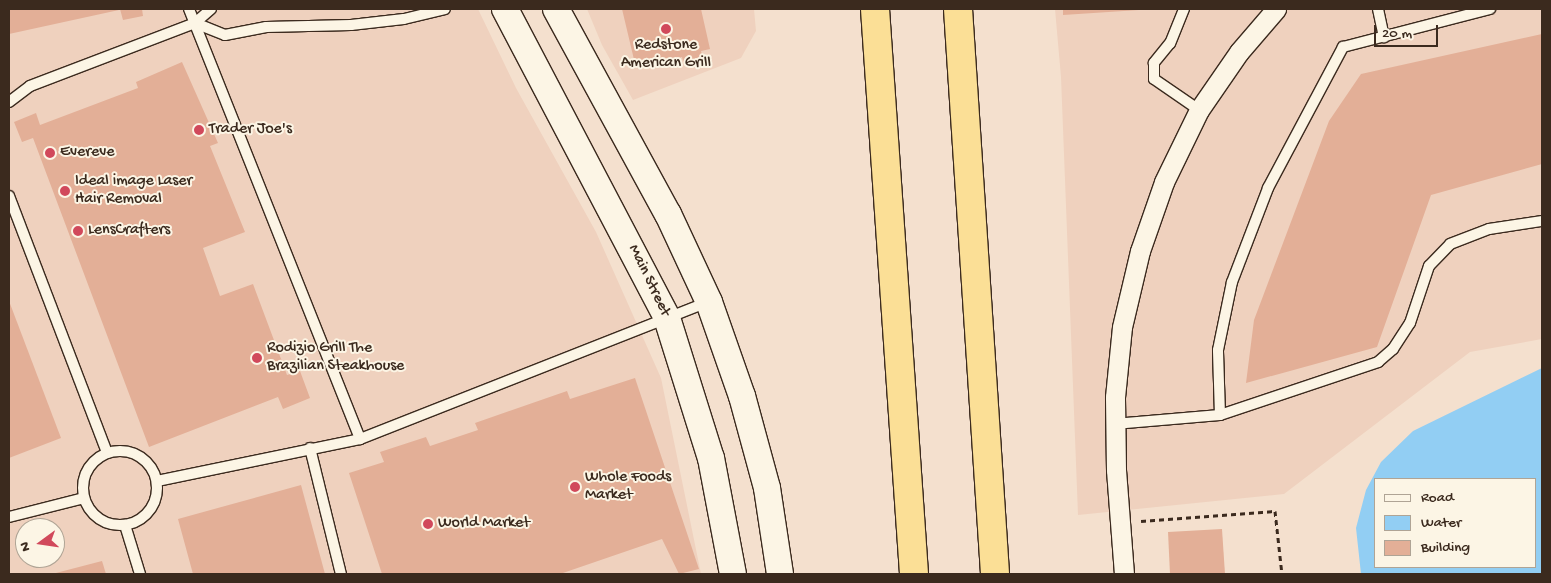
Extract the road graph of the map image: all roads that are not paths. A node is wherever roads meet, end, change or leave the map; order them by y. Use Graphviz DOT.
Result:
graph roads {
  1 [pos="189,9"];
  2 [pos="211,9"];
  3 [pos="445,9"];
  4 [pos="506,9"];
  5 [pos="556,9"];
  6 [pos="875,9"];
  7 [pos="958,9"];
  8 [pos="1184,9"];
  9 [pos="1276,9"];
  10 [pos="1378,9"];
  11 [pos="1490,9"];
  12 [pos="195,23"];
  13 [pos="1384,37"];
  14 [pos="9,102"];
  15 [pos="1199,110"];
  16 [pos="9,196"];
  17 [pos="1542,221"];
  18 [pos="709,302"];
  19 [pos="667,318"];
  20 [pos="1220,415"];
  21 [pos="1114,424"];
  22 [pos="360,439"];
  23 [pos="310,448"];
  24 [pos="107,453"];
  25 [pos="157,481"];
  26 [pos="84,498"];
  27 [pos="9,517"];
  28 [pos="124,525"];
  29 [pos="140,574"];
  30 [pos="341,574"];
  31 [pos="733,574"];
  32 [pos="780,574"];
  33 [pos="914,574"];
  34 [pos="995,574"];
  35 [pos="1124,574"];
  1 -- 12 [label="lane"];
  2 -- 12 [label="lane"];
  3 -- 12 [label="lane"];
  4 -- 19 [label="street, Main Street"];
  5 -- 18 [label="street"];
  6 -- 33 [label="highway"];
  7 -- 34 [label="highway"];
  8 -- 15 [label="lane"];
  9 -- 15 [label="street"];
  10 -- 13 [label="lane"];
  11 -- 13 [label="lane"];
  12 -- 14 [label="lane"];
  12 -- 22 [label="lane"];
  13 -- 20 [label="lane"];
  15 -- 21 [label="street"];
  16 -- 24 [label="lane"];
  17 -- 20 [label="lane"];
  18 -- 19 [label="lane"];
  18 -- 32 [label="street"];
  19 -- 22 [label="lane"];
  19 -- 31 [label="street, Main Street"];
  20 -- 21 [label="lane"];
  21 -- 35 [label="street"];
  22 -- 23 [label="lane"];
  23 -- 25 [label="lane"];
  23 -- 30 [label="lane"];
  24 -- 25 [label="lane"];
  24 -- 26 [label="lane"];
  25 -- 28 [label="lane"];
  26 -- 27 [label="lane"];
  26 -- 28 [label="lane"];
  28 -- 29 [label="lane"];
}
